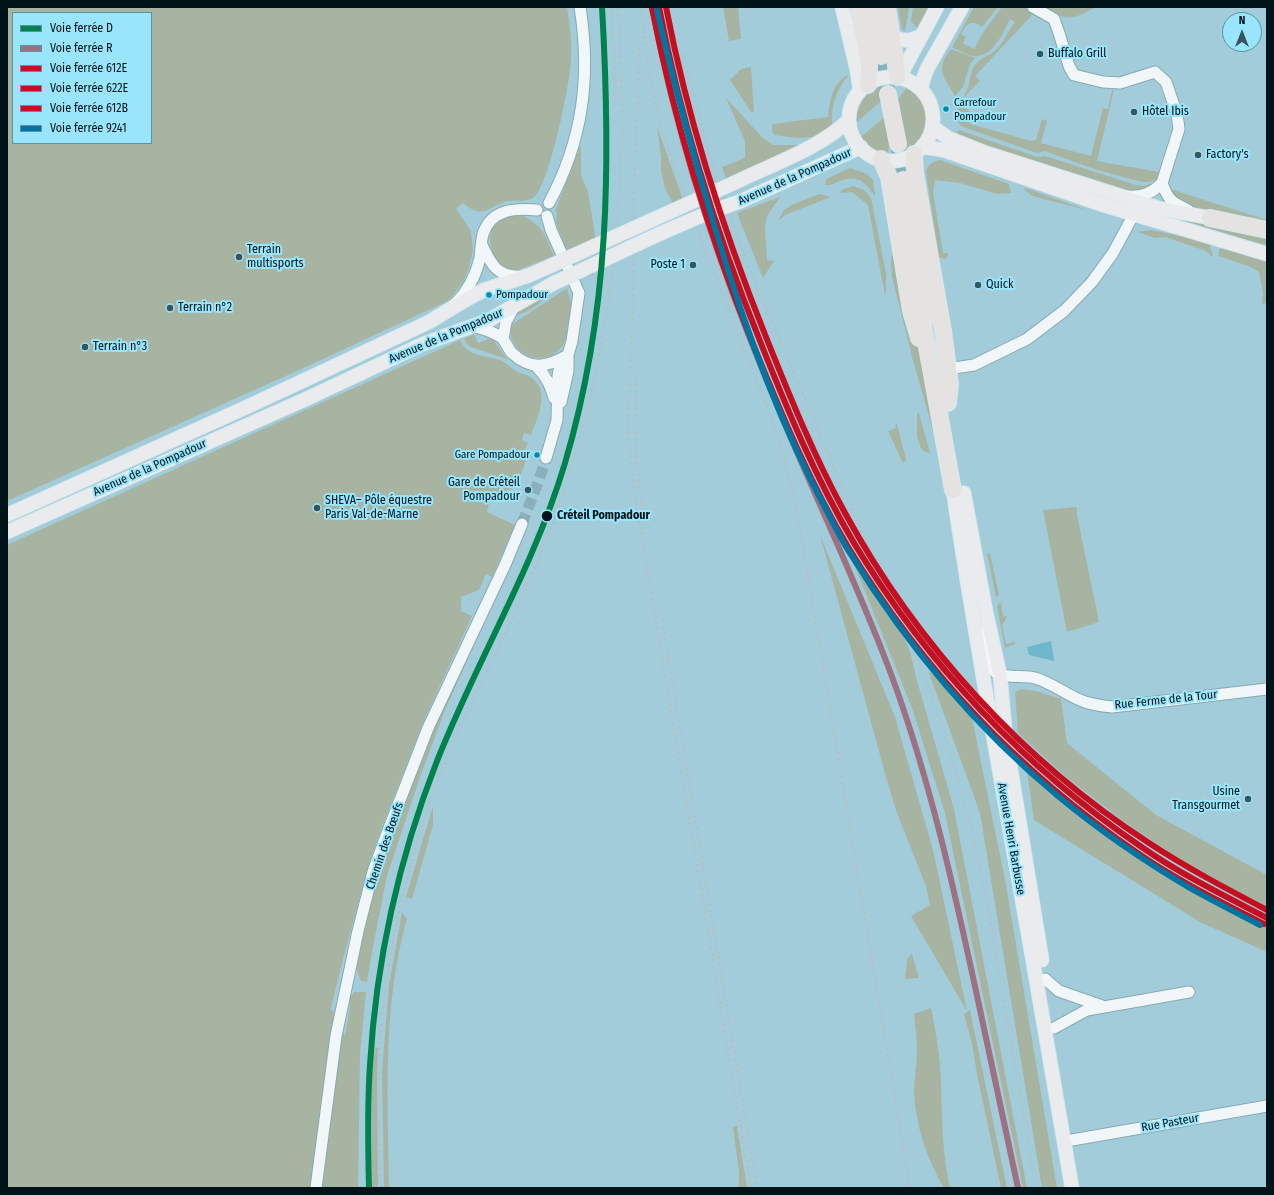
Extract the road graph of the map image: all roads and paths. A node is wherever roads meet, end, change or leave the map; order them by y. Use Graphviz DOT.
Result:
graph roads {
  1 [pos="580,7"];
  2 [pos="842,7"];
  3 [pos="859,7"];
  4 [pos="873,7"];
  5 [pos="887,7"];
  6 [pos="937,7"];
  7 [pos="1033,7"];
  8 [pos="962,10"];
  9 [pos="892,35"];
  10 [pos="922,35"];
  11 [pos="881,56"];
  12 [pos="898,77"];
  13 [pos="864,88"];
  14 [pos="921,89"];
  15 [pos="888,94"];
  16 [pos="849,120"];
  17 [pos="933,127"];
  18 [pos="898,144"];
  19 [pos="861,147"];
  20 [pos="919,150"];
  21 [pos="881,159"];
  22 [pos="903,180"];
  23 [pos="1162,183"];
  24 [pos="1112,194"];
  25 [pos="549,203"];
  26 [pos="537,210"];
  27 [pos="1134,214"];
  28 [pos="547,216"];
  29 [pos="1210,218"];
  30 [pos="1267,230"];
  31 [pos="482,244"];
  32 [pos="1267,254"];
  33 [pos="530,275"];
  34 [pos="514,307"];
  35 [pos="447,311"];
  36 [pos="925,312"];
  37 [pos="473,326"];
  38 [pos="503,339"];
  39 [pos="568,355"];
  40 [pos="930,361"];
  41 [pos="536,366"];
  42 [pos="948,369"];
  43 [pos="948,403"];
  44 [pos="557,412"];
  45 [pos="546,458"];
  46 [pos="959,491"];
  47 [pos="7,515"];
  48 [pos="522,524"];
  49 [pos="7,532"];
  50 [pos="975,626"];
  51 [pos="1000,675"];
  52 [pos="1267,689"];
  53 [pos="1045,979"];
  54 [pos="1189,992"];
  55 [pos="1103,1006"];
  56 [pos="1054,1028"];
  57 [pos="1267,1106"];
  58 [pos="1072,1140"];
  59 [pos="316,1188"];
  60 [pos="1072,1188"];
  61 [pos="1081,1188"];
  1 -- 25 [label="street"];
  2 -- 13 [label="main road"];
  3 -- 13 [label="highway"];
  4 -- 11 [label="highway"];
  5 -- 9 [label="highway"];
  6 -- 10 [label="main road"];
  7 -- 23 [label="street"];
  8 -- 14 [label="main road"];
  9 -- 10 [label="main road"];
  9 -- 12 [label="highway"];
  10 -- 12 [label="main road"];
  12 -- 13 [label="main road"];
  12 -- 14 [label="main road"];
  13 -- 16 [label="main road"];
  14 -- 17 [label="main road"];
  15 -- 18 [label="highway"];
  16 -- 19 [label="main road"];
  16 -- 33 [label="main road, Avenue de la Pompadour, bridge"];
  17 -- 20 [label="main road"];
  17 -- 24 [label="main road"];
  19 -- 21 [label="main road"];
  19 -- 34 [label="main road, Avenue de la Pompadour, bridge"];
  20 -- 21 [label="main road"];
  20 -- 27 [label="main road"];
  20 -- 42 [label="highway"];
  21 -- 40 [label="highway"];
  22 -- 36 [label="highway"];
  23 -- 24 [label="street"];
  23 -- 29 [label="street"];
  24 -- 29 [label="main road"];
  25 -- 26 [label="street"];
  25 -- 28 [label="street"];
  26 -- 28 [label="street"];
  26 -- 31 [label="street"];
  27 -- 32 [label="main road"];
  27 -- 42 [label="street"];
  28 -- 39 [label="street"];
  29 -- 30 [label="highway"];
  31 -- 33 [label="street"];
  31 -- 35 [label="street"];
  33 -- 35 [label="main road, Avenue de la Pompadour"];
  34 -- 37 [label="main road, Avenue de la Pompadour"];
  34 -- 38 [label="street"];
  35 -- 47 [label="main road, Avenue de la Pompadour"];
  36 -- 40 [label="highway"];
  36 -- 43 [label="highway"];
  37 -- 38 [label="street"];
  37 -- 49 [label="main road, Avenue de la Pompadour"];
  38 -- 41 [label="street"];
  39 -- 41 [label="street"];
  39 -- 44 [label="street"];
  40 -- 46 [label="highway"];
  41 -- 44 [label="street"];
  42 -- 43 [label="highway"];
  43 -- 46 [label="highway"];
  44 -- 45 [label="street"];
  46 -- 50 [label="main road, Avenue Henri Barbusse"];
  46 -- 51 [label="main road, Avenue Henri Barbusse"];
  48 -- 59 [label="street, Chemin des Bœufs"];
  50 -- 51 [label="street"];
  50 -- 60 [label="main road, Avenue Henri Barbusse"];
  51 -- 52 [label="street, Rue Ferme de la Tour"];
  51 -- 53 [label="main road, Avenue Henri Barbusse"];
  53 -- 55 [label="street"];
  53 -- 56 [label="main road, Avenue Henri Barbusse"];
  54 -- 55 [label="street"];
  55 -- 56 [label="street"];
  56 -- 58 [label="main road, Avenue Henri Barbusse"];
  57 -- 58 [label="street, Rue Pasteur"];
  58 -- 61 [label="main road, Avenue Henri Barbusse"];
}
